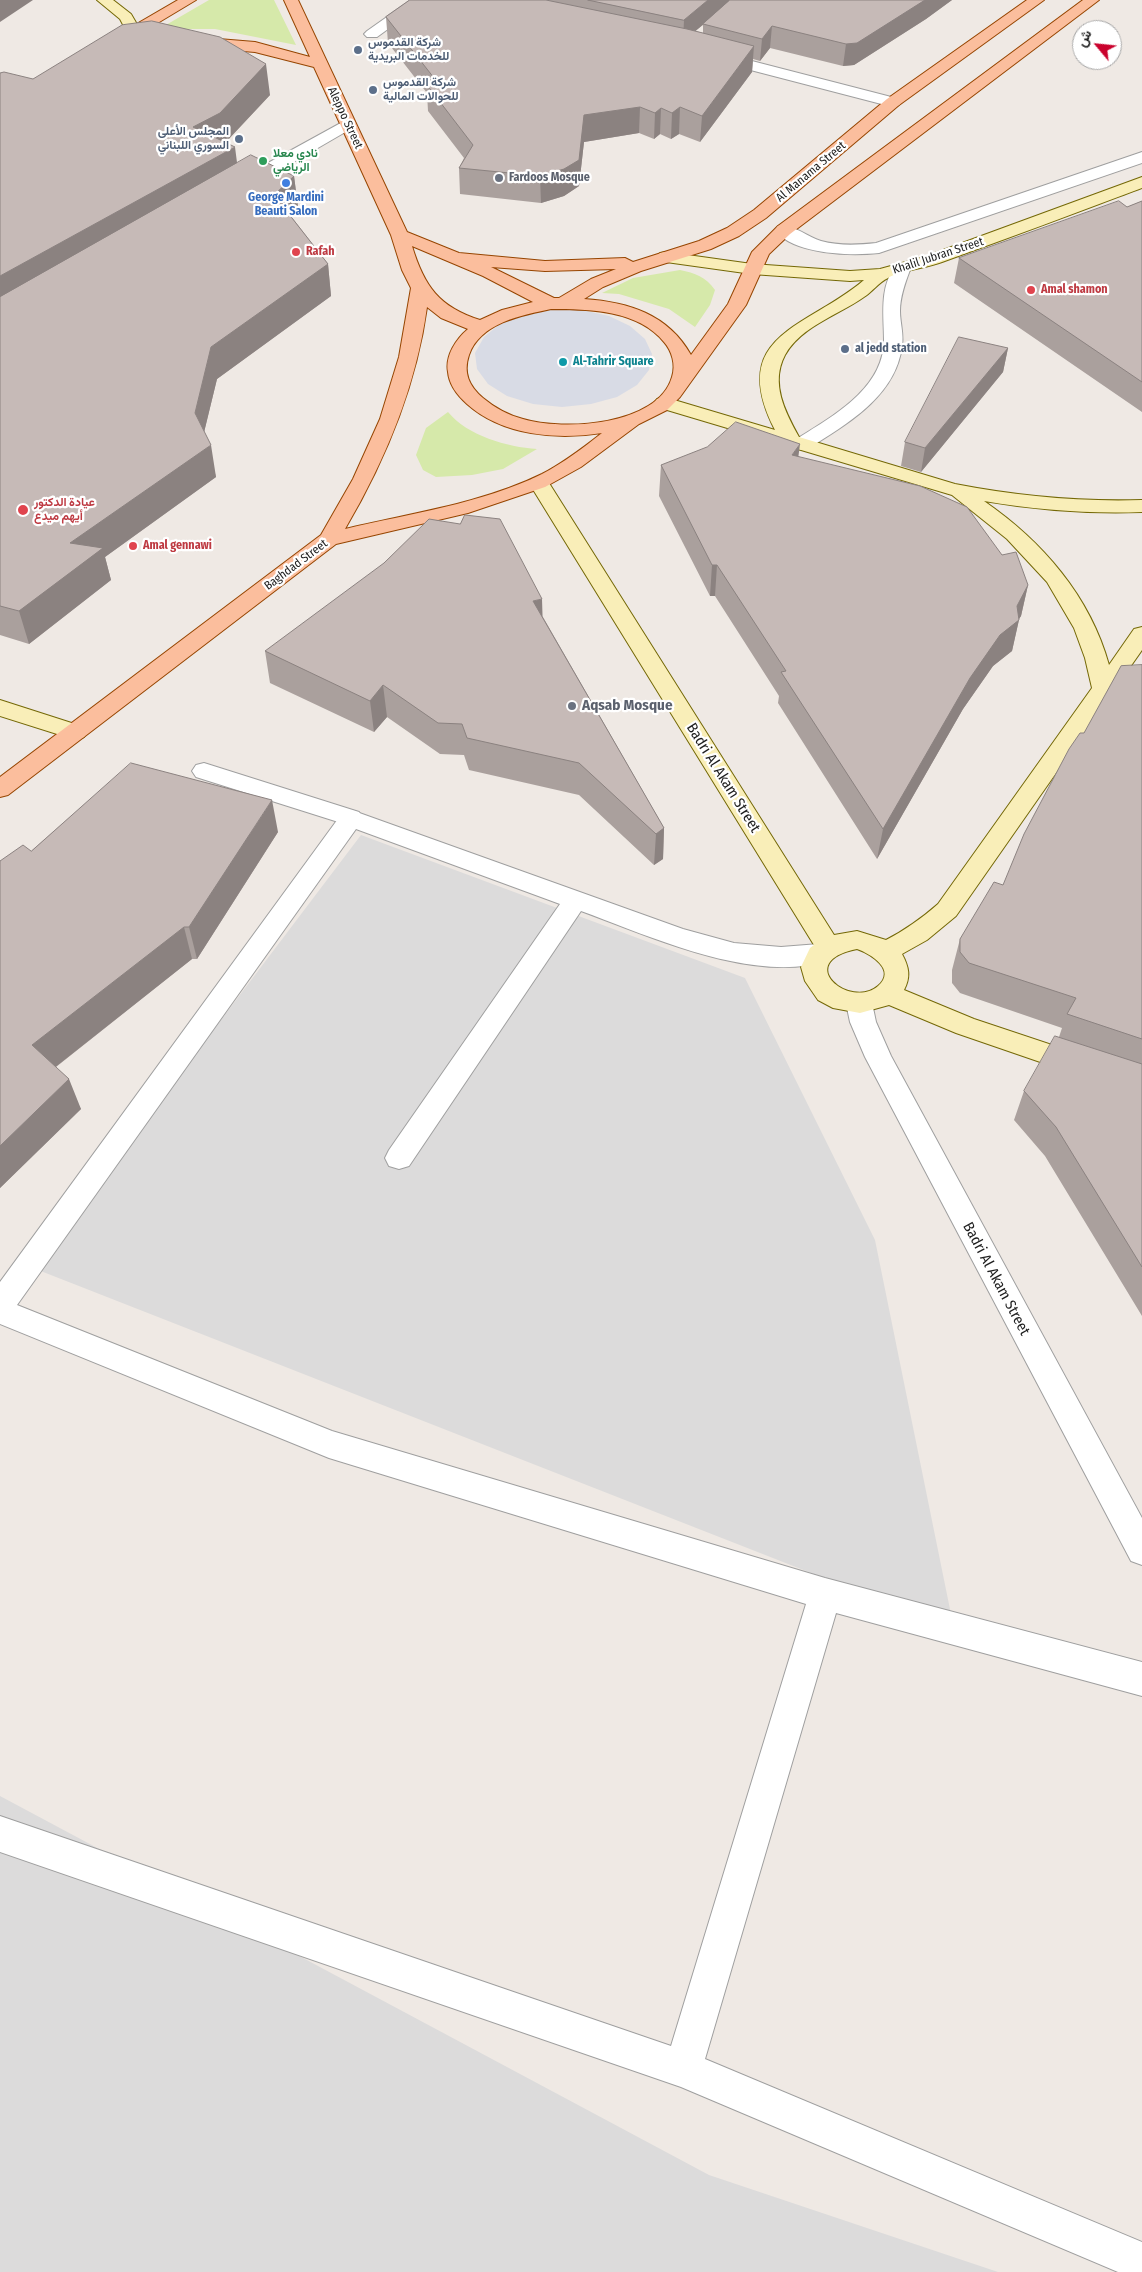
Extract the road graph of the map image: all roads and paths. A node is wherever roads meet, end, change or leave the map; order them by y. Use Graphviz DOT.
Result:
graph roads {
  1 [pos="104,0"];
  2 [pos="189,0"];
  3 [pos="292,0"];
  4 [pos="420,0"];
  5 [pos="1037,0"];
  6 [pos="1092,0"];
  7 [pos="372,34"];
  8 [pos="139,39"];
  9 [pos="176,42"];
  10 [pos="111,48"];
  11 [pos="705,54"];
  12 [pos="320,64"];
  13 [pos="893,102"];
  14 [pos="348,124"];
  15 [pos="1142,157"];
  16 [pos="1142,182"];
  17 [pos="229,192"];
  18 [pos="784,230"];
  19 [pos="400,235"];
  20 [pos="666,257"];
  21 [pos="455,258"];
  22 [pos="752,269"];
  23 [pos="901,270"];
  24 [pos="881,274"];
  25 [pos="420,288"];
  26 [pos="557,304"];
  27 [pos="481,327"];
  28 [pos="683,378"];
  29 [pos="664,403"];
  30 [pos="632,420"];
  31 [pos="796,443"];
  32 [pos="539,483"];
  33 [pos="952,489"];
  34 [pos="1142,506"];
  35 [pos="329,539"];
  36 [pos="1142,634"];
  37 [pos="1104,690"];
  38 [pos="0,708"];
  39 [pos="76,732"];
  40 [pos="204,771"];
  41 [pos="0,789"];
  42 [pos="351,818"];
  43 [pos="576,900"];
  44 [pos="824,950"];
  45 [pos="885,951"];
  46 [pos="888,994"];
  47 [pos="860,1004"];
  48 [pos="1142,1086"];
  49 [pos="399,1158"];
  50 [pos="0,1305"];
  51 [pos="0,1311"];
  52 [pos="1142,1550"];
  53 [pos="825,1594"];
  54 [pos="1142,1679"];
  55 [pos="0,1834"];
  56 [pos="683,2069"];
  57 [pos="1142,2262"];
  1 -- 8 [label="main road"];
  2 -- 8 [label="main road"];
  3 -- 12 [label="main road, Aleppo Street"];
  4 -- 7 [label="street"];
  5 -- 13 [label="main road, Al Manama Street"];
  6 -- 18 [label="main road, Al Manama Street"];
  8 -- 10 [label="main road"];
  9 -- 12 [label="main road"];
  11 -- 13 [label="street"];
  12 -- 14 [label="main road, Aleppo Street"];
  13 -- 20 [label="main road, Al Manama Street"];
  14 -- 17 [label="street"];
  14 -- 19 [label="main road, Aleppo Street"];
  15 -- 18 [label="street"];
  16 -- 23 [label="main road, Khalil Jubran Street"];
  18 -- 22 [label="main road, Al Manama Street"];
  19 -- 21 [label="main road"];
  19 -- 25 [label="main road, Aleppo Street"];
  20 -- 21 [label="main road"];
  20 -- 22 [label="main road, Khalil Jubran Street"];
  20 -- 26 [label="main road, Al Manama Street"];
  21 -- 26 [label="main road"];
  22 -- 24 [label="main road, Khalil Jubran Street"];
  22 -- 28 [label="main road, Al Manama Street"];
  23 -- 24 [label="main road, Khalil Jubran Street"];
  23 -- 31 [label="street"];
  24 -- 31 [label="main road"];
  25 -- 27 [label="main road, Aleppo Street"];
  25 -- 35 [label="main road"];
  26 -- 27 [label="main road"];
  26 -- 28 [label="main road"];
  27 -- 30 [label="main road"];
  28 -- 29 [label="main road, Al Manama Street"];
  29 -- 30 [label="main road"];
  29 -- 31 [label="main road"];
  30 -- 32 [label="main road, Baghdad Street"];
  31 -- 33 [label="main road"];
  32 -- 35 [label="main road, Baghdad Street"];
  32 -- 44 [label="main road, Badri Al Akam Street"];
  33 -- 34 [label="main road"];
  33 -- 37 [label="main road"];
  35 -- 39 [label="main road, Baghdad Street"];
  36 -- 37 [label="main road"];
  37 -- 45 [label="main road"];
  38 -- 39 [label="main road"];
  39 -- 41 [label="main road, Baghdad Street"];
  40 -- 42 [label="street"];
  42 -- 43 [label="street"];
  42 -- 50 [label="street"];
  43 -- 44 [label="street"];
  43 -- 49 [label="street"];
  44 -- 45 [label="main road"];
  44 -- 47 [label="main road"];
  45 -- 46 [label="main road"];
  46 -- 47 [label="main road"];
  46 -- 48 [label="main road"];
  47 -- 52 [label="street, Badri Al Akam Street"];
  51 -- 53 [label="street"];
  53 -- 54 [label="street"];
  53 -- 56 [label="street"];
  55 -- 56 [label="street"];
  56 -- 57 [label="street"];
}
